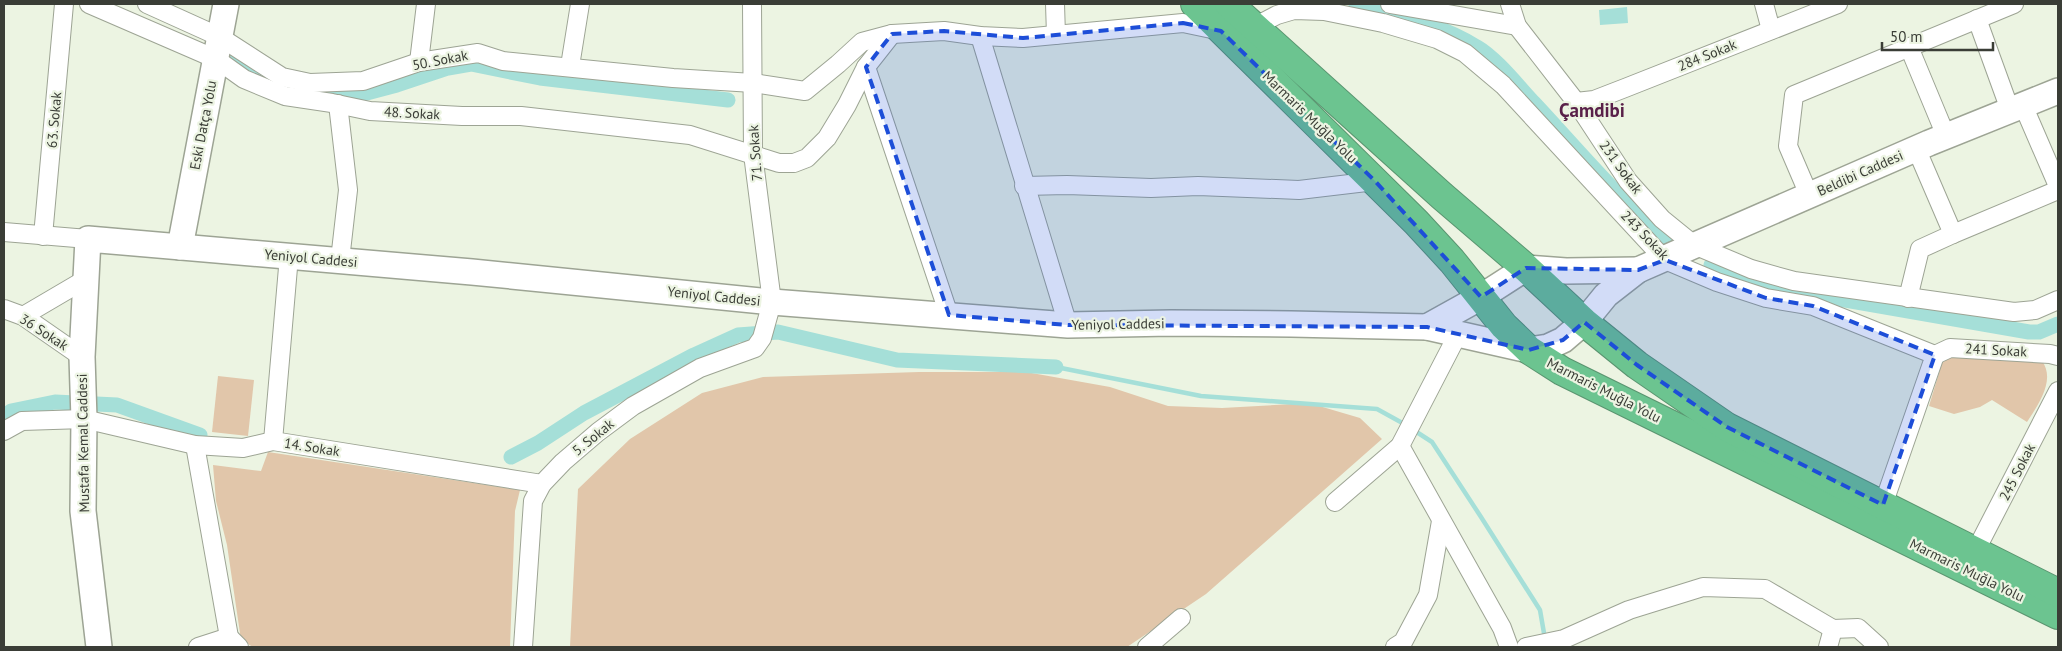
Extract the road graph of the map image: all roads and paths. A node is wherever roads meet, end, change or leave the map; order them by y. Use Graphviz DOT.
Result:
graph roads {
  1 [pos="64,4"];
  2 [pos="88,4"];
  3 [pos="148,4"];
  4 [pos="226,4"];
  5 [pos="426,4"];
  6 [pos="580,4"];
  7 [pos="752,4"];
  8 [pos="1055,4"];
  9 [pos="1195,4"];
  10 [pos="1229,4"];
  11 [pos="1390,4"];
  12 [pos="1510,4"];
  13 [pos="1764,4"];
  14 [pos="1838,4"];
  15 [pos="2014,4"];
  16 [pos="1977,19"];
  17 [pos="1517,26"];
  18 [pos="1254,28"];
  19 [pos="1221,30"];
  20 [pos="1771,30"];
  21 [pos="892,34"];
  22 [pos="1056,35"];
  23 [pos="980,36"];
  24 [pos="1909,47"];
  25 [pos="218,48"];
  26 [pos="419,62"];
  27 [pos="570,66"];
  28 [pos="866,67"];
  29 [pos="753,83"];
  30 [pos="2058,91"];
  31 [pos="1576,102"];
  32 [pos="338,104"];
  33 [pos="2017,108"];
  34 [pos="1946,136"];
  35 [pos="1916,148"];
  36 [pos="753,154"];
  37 [pos="1375,181"];
  38 [pos="1024,186"];
  39 [pos="2058,188"];
  40 [pos="1809,195"];
  41 [pos="4,232"];
  42 [pos="1952,234"];
  43 [pos="43,236"];
  44 [pos="88,239"];
  45 [pos="1694,245"];
  46 [pos="180,247"];
  47 [pos="289,256"];
  48 [pos="340,260"];
  49 [pos="1665,260"];
  50 [pos="1526,268"];
  51 [pos="1638,270"];
  52 [pos="86,279"];
  53 [pos="1481,297"];
  54 [pos="1908,298"];
  55 [pos="2058,300"];
  56 [pos="4,309"];
  57 [pos="769,311"];
  58 [pos="949,315"];
  59 [pos="23,316"];
  60 [pos="1584,322"];
  61 [pos="1068,325"];
  62 [pos="1427,327"];
  63 [pos="1458,334"];
  64 [pos="1529,350"];
  65 [pos="1935,355"];
  66 [pos="2058,356"];
  67 [pos="82,357"];
  68 [pos="2058,391"];
  69 [pos="84,419"];
  70 [pos="4,431"];
  71 [pos="1406,434"];
  72 [pos="273,441"];
  73 [pos="195,445"];
  74 [pos="542,484"];
  75 [pos="1335,502"];
  76 [pos="1882,505"];
  77 [pos="1441,521"];
  78 [pos="1975,552"];
  79 [pos="2058,593"];
  80 [pos="2058,615"];
  81 [pos="1181,618"];
  82 [pos="1833,629"];
  83 [pos="234,642"];
  84 [pos="1539,644"];
  85 [pos="99,647"];
  86 [pos="198,647"];
  87 [pos="523,647"];
  88 [pos="1148,647"];
  89 [pos="1395,647"];
  90 [pos="1509,647"];
  91 [pos="1828,647"];
  92 [pos="1879,647"];
  1 -- 43 [label="street, 63. Sokak"];
  2 -- 25 [label="street, 48. Sokak"];
  3 -- 25 [label="street, 50. Sokak"];
  4 -- 25 [label="street, Eski Datça Yolu"];
  5 -- 26 [label="street"];
  6 -- 27 [label="street"];
  7 -- 29 [label="street, 71. Sokak"];
  8 -- 22 [label="street"];
  9 -- 19 [label="highway, Marmaris Muğla Yolu"];
  10 -- 18 [label="highway"];
  11 -- 17 [label="street"];
  12 -- 17 [label="street, 231 Sokak"];
  13 -- 20 [label="street"];
  14 -- 20 [label="street, 284 Sokak"];
  15 -- 16 [label="street"];
  16 -- 24 [label="street"];
  16 -- 33 [label="street"];
  17 -- 31 [label="street, 231 Sokak"];
  18 -- 49 [label="street, 243 Sokak"];
  18 -- 50 [label="highway"];
  19 -- 22 [label="street, 50. Sokak"];
  19 -- 37 [label="highway, Marmaris Muğla Yolu"];
  20 -- 31 [label="street, 284 Sokak"];
  21 -- 23 [label="street, 50. Sokak"];
  21 -- 28 [label="street, 48. Sokak"];
  21 -- 29 [label="street, 50. Sokak"];
  22 -- 23 [label="street, 50. Sokak"];
  23 -- 38 [label="street"];
  24 -- 34 [label="street"];
  24 -- 40 [label="street"];
  25 -- 26 [label="street, 50. Sokak"];
  25 -- 32 [label="street, 48. Sokak"];
  25 -- 46 [label="street, Eski Datça Yolu"];
  26 -- 27 [label="street, 50. Sokak"];
  27 -- 29 [label="street, 50. Sokak"];
  28 -- 36 [label="street, 48. Sokak"];
  28 -- 58 [label="street"];
  29 -- 36 [label="street, 71. Sokak"];
  30 -- 33 [label="street, Beldibi Caddesi"];
  31 -- 45 [label="street, 231 Sokak"];
  32 -- 36 [label="street, 48. Sokak"];
  32 -- 48 [label="street"];
  33 -- 34 [label="street, Beldibi Caddesi"];
  33 -- 39 [label="street"];
  34 -- 35 [label="street, Beldibi Caddesi"];
  35 -- 40 [label="street, Beldibi Caddesi"];
  35 -- 42 [label="street"];
  36 -- 57 [label="street, 71. Sokak"];
  37 -- 38 [label="street"];
  37 -- 53 [label="highway, Marmaris Muğla Yolu"];
  38 -- 61 [label="street"];
  39 -- 42 [label="street"];
  40 -- 45 [label="street, Beldibi Caddesi"];
  41 -- 43 [label="street, Yeniyol Caddesi"];
  42 -- 54 [label="street"];
  43 -- 44 [label="street, Yeniyol Caddesi"];
  44 -- 46 [label="street, Yeniyol Caddesi"];
  44 -- 52 [label="street, Mustafa Kemal Caddesi"];
  45 -- 49 [label="street, Beldibi Caddesi"];
  45 -- 54 [label="street, 231 Sokak"];
  46 -- 47 [label="street, Yeniyol Caddesi"];
  47 -- 48 [label="street, Yeniyol Caddesi"];
  47 -- 72 [label="street"];
  48 -- 57 [label="street, Yeniyol Caddesi"];
  49 -- 51 [label="street, Beldibi Caddesi"];
  49 -- 65 [label="street, 243 Sokak"];
  50 -- 51 [label="street"];
  50 -- 53 [label="street"];
  50 -- 60 [label="highway"];
  51 -- 60 [label="street"];
  52 -- 59 [label="street"];
  52 -- 67 [label="street, Mustafa Kemal Caddesi"];
  53 -- 62 [label="street"];
  53 -- 64 [label="highway, Marmaris Muğla Yolu"];
  54 -- 55 [label="street, 231 Sokak"];
  56 -- 59 [label="street, 36 Sokak"];
  57 -- 58 [label="street, Yeniyol Caddesi"];
  57 -- 74 [label="street, 5. Sokak"];
  58 -- 61 [label="street, Yeniyol Caddesi"];
  59 -- 67 [label="street, 36 Sokak"];
  60 -- 64 [label="street, Yeniyol Caddesi"];
  60 -- 76 [label="highway"];
  61 -- 62 [label="street, Yeniyol Caddesi"];
  62 -- 63 [label="street, Yeniyol Caddesi"];
  63 -- 64 [label="street, Yeniyol Caddesi"];
  63 -- 71 [label="street"];
  64 -- 80 [label="highway, Marmaris Muğla Yolu"];
  65 -- 66 [label="street, 241 Sokak"];
  65 -- 76 [label="street"];
  67 -- 69 [label="street, Mustafa Kemal Caddesi"];
  68 -- 78 [label="street, 245 Sokak"];
  69 -- 70 [label="street, 14. Sokak"];
  69 -- 73 [label="street, 14. Sokak"];
  69 -- 85 [label="street, Mustafa Kemal Caddesi"];
  71 -- 75 [label="street"];
  71 -- 77 [label="street"];
  72 -- 73 [label="street, 14. Sokak"];
  72 -- 74 [label="street, 14. Sokak"];
  73 -- 83 [label="street"];
  74 -- 87 [label="street, 5. Sokak"];
  76 -- 78 [label="highway"];
  77 -- 89 [label="street"];
  77 -- 90 [label="street"];
  78 -- 79 [label="highway"];
  81 -- 88 [label="street"];
  82 -- 84 [label="street"];
  82 -- 91 [label="street"];
  82 -- 92 [label="street"];
  83 -- 86 [label="street"];
}
